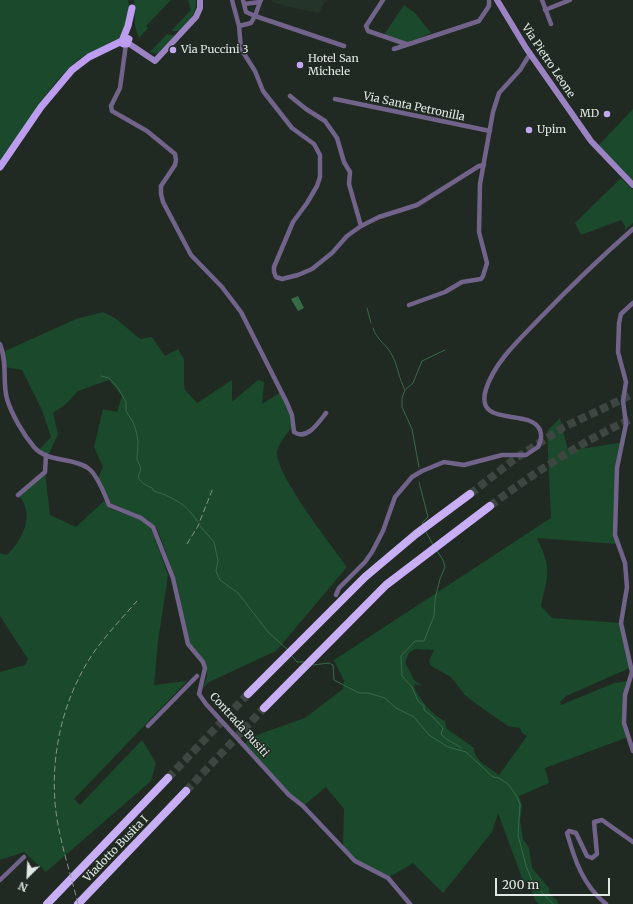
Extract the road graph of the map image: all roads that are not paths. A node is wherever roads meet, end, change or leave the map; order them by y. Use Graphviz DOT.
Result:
graph roads {
  1 [pos="130,0"];
  2 [pos="200,0"];
  3 [pos="232,0"];
  4 [pos="383,0"];
  5 [pos="489,0"];
  6 [pos="497,0"];
  7 [pos="542,0"];
  8 [pos="570,0"];
  9 [pos="260,1"];
  10 [pos="243,2"];
  11 [pos="545,10"];
  12 [pos="255,16"];
  13 [pos="551,24"];
  14 [pos="239,26"];
  15 [pos="126,42"];
  16 [pos="406,44"];
  17 [pos="344,46"];
  18 [pos="394,49"];
  19 [pos="530,54"];
  20 [pos="290,96"];
  21 [pos="335,99"];
  22 [pos="490,131"];
  23 [pos="484,165"];
  24 [pos="0,167"];
  25 [pos="633,186"];
  26 [pos="361,226"];
  27 [pos="633,229"];
  28 [pos="633,303"];
  29 [pos="409,305"];
  30 [pos="0,344"];
  31 [pos="326,414"];
  32 [pos="44,454"];
  33 [pos="470,494"];
  34 [pos="18,496"];
  35 [pos="490,506"];
  36 [pos="336,595"];
  37 [pos="197,676"];
  38 [pos="248,694"];
  39 [pos="264,708"];
  40 [pos="148,726"];
  41 [pos="633,751"];
  42 [pos="168,778"];
  43 [pos="186,791"];
  44 [pos="633,842"];
  45 [pos="24,857"];
  46 [pos="0,880"];
  47 [pos="47,904"];
  48 [pos="78,904"];
  49 [pos="410,904"];
  50 [pos="606,904"];
  1 -- 15 [label="main road"];
  2 -- 15 [label="main road"];
  3 -- 14 [label="street"];
  4 -- 16 [label="street"];
  5 -- 16 [label="street"];
  6 -- 19 [label="main road, Via Pietro Leone"];
  7 -- 11 [label="street"];
  8 -- 11 [label="street"];
  9 -- 10 [label="street"];
  9 -- 12 [label="street"];
  10 -- 12 [label="street"];
  11 -- 13 [label="street"];
  12 -- 14 [label="street"];
  12 -- 17 [label="street"];
  14 -- 26 [label="street"];
  15 -- 24 [label="main road"];
  15 -- 31 [label="street"];
  16 -- 18 [label="street"];
  19 -- 22 [label="street"];
  19 -- 25 [label="main road, Via Pietro Leone"];
  20 -- 26 [label="street"];
  21 -- 22 [label="street, Via Santa Petronilla"];
  22 -- 23 [label="street"];
  23 -- 26 [label="street"];
  23 -- 29 [label="street"];
  27 -- 36 [label="street"];
  28 -- 41 [label="street"];
  30 -- 32 [label="street"];
  32 -- 34 [label="street"];
  32 -- 49 [label="street, Contrada Busiti"];
  33 -- 38 [label="highway"];
  35 -- 39 [label="highway"];
  37 -- 40 [label="street"];
  42 -- 47 [label="highway"];
  43 -- 48 [label="highway, Viadotto Busita I"];
  44 -- 50 [label="street"];
  45 -- 46 [label="street"];
}
